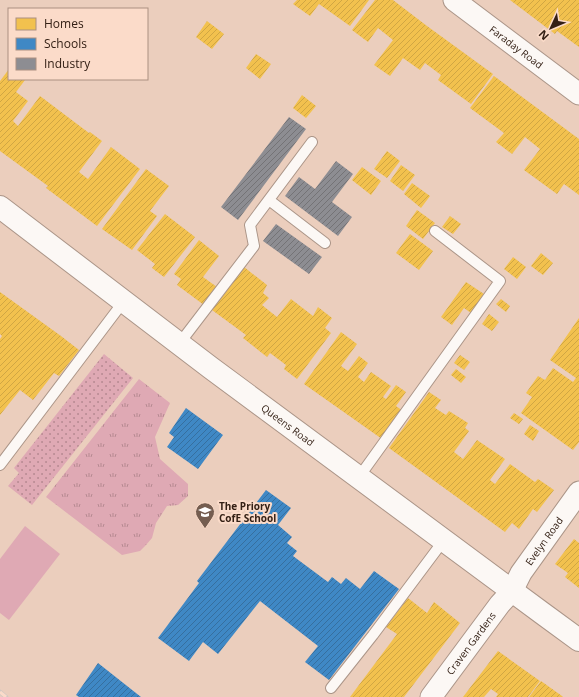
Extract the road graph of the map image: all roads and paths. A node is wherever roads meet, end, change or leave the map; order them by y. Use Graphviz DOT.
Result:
graph roads {
  1 [pos="454,0"];
  2 [pos="579,94"];
  3 [pos="312,142"];
  4 [pos="269,200"];
  5 [pos="0,207"];
  6 [pos="435,231"];
  7 [pos="325,243"];
  8 [pos="124,301"];
  9 [pos="180,344"];
  10 [pos="0,465"];
  11 [pos="358,477"];
  12 [pos="579,492"];
  13 [pos="444,540"];
  14 [pos="512,591"];
  15 [pos="579,640"];
  16 [pos="331,688"];
  17 [pos="432,697"];
  1 -- 2 [label="street, Faraday Road"];
  3 -- 4 [label="lane"];
  4 -- 7 [label="lane"];
  4 -- 9 [label="lane"];
  5 -- 8 [label="street, Queens Road"];
  6 -- 11 [label="lane"];
  8 -- 9 [label="street, Queens Road"];
  8 -- 10 [label="lane"];
  9 -- 11 [label="street, Queens Road"];
  11 -- 13 [label="street, Queens Road"];
  12 -- 14 [label="street, Evelyn Road"];
  13 -- 14 [label="street, Queens Road"];
  13 -- 16 [label="lane"];
  14 -- 15 [label="street, Queens Road"];
  14 -- 17 [label="street, Craven Gardens"];
}
